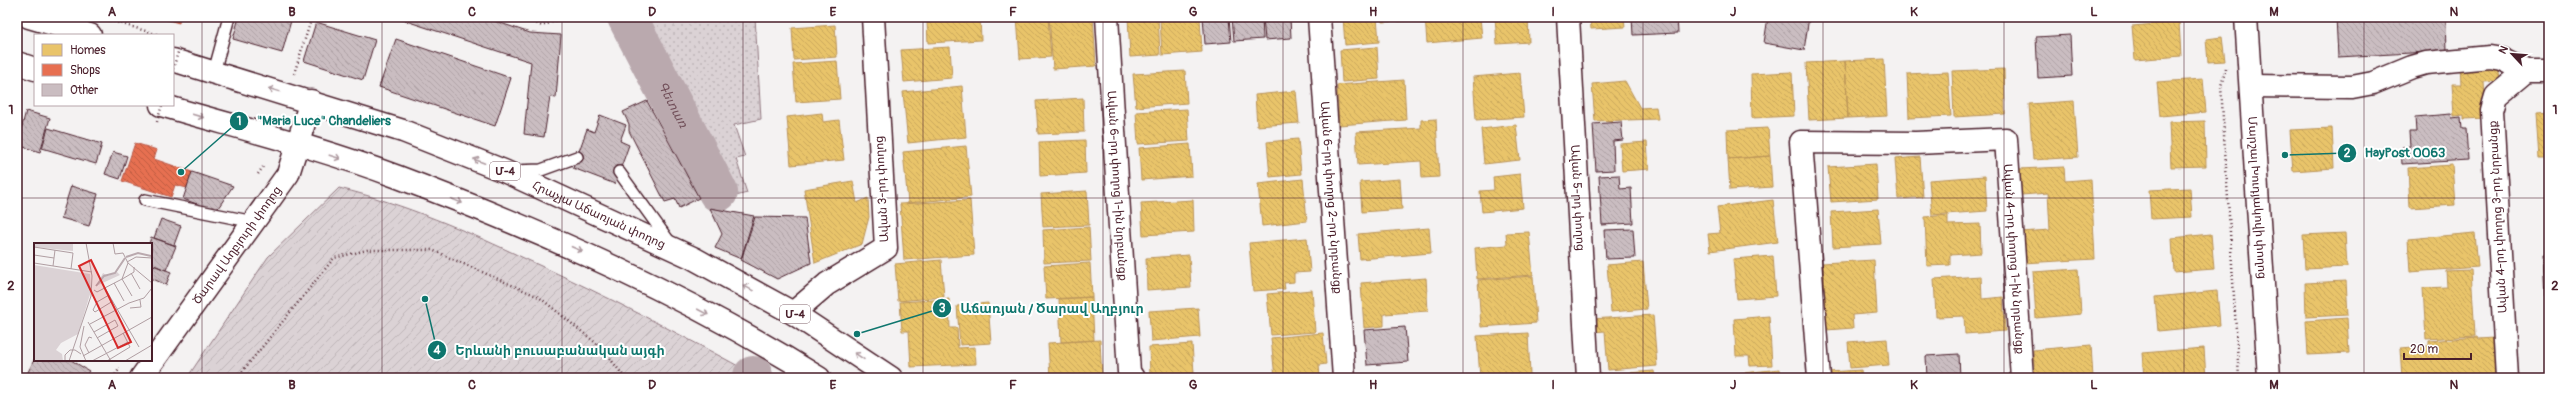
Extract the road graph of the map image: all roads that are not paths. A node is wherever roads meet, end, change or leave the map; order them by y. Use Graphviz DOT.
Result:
graph roads {
  1 [pos="29,17"];
  2 [pos="229,17"];
  3 [pos="873,17"];
  4 [pos="1107,17"];
  5 [pos="1320,17"];
  6 [pos="1568,17"];
  7 [pos="2246,17"];
  8 [pos="87,34"];
  9 [pos="176,54"];
  10 [pos="17,63"];
  11 [pos="34,69"];
  12 [pos="2526,71"];
  13 [pos="2549,71"];
  14 [pos="214,72"];
  15 [pos="2251,86"];
  16 [pos="311,101"];
  17 [pos="160,111"];
  18 [pos="298,145"];
  19 [pos="577,157"];
  20 [pos="504,171"];
  21 [pos="620,172"];
  22 [pos="146,200"];
  23 [pos="254,222"];
  24 [pos="675,249"];
  25 [pos="793,312"];
  26 [pos="141,378"];
  27 [pos="819,378"];
  28 [pos="891,378"];
  29 [pos="1133,378"];
  30 [pos="1344,378"];
  31 [pos="1588,378"];
  32 [pos="1819,378"];
  33 [pos="2022,378"];
  34 [pos="2269,378"];
  35 [pos="2507,378"];
  1 -- 8 [label="main road"];
  2 -- 14 [label="lane"];
  3 -- 25 [label="main road, Ավան 3-րդ փողոց"];
  4 -- 29 [label="main road, Ավան 6-րդ փողոց 1-ին նրբանցք"];
  5 -- 30 [label="main road, Ավան 6-րդ փողոց 2-րդ նրբանցք"];
  6 -- 31 [label="main road, Ավան 5-րդ փողոց"];
  7 -- 15 [label="main road, Մարշալ Խուդյակովի փողոց"];
  9 -- 14 [label="main road, Հրաչյա Աճառյան փողոց / Մ-4"];
  10 -- 11 [label="main road"];
  12 -- 13 [label="main road"];
  12 -- 15 [label="main road"];
  12 -- 35 [label="main road, Ավան 4-րդ փողոց 3-րդ նրբանցք"];
  16 -- 14 [label="main road, Հրաչյա Աճառյան փողոց / Մ-4, one-way"];
  15 -- 34 [label="main road, Մարշալ Խուդյակովի փողոց"];
  16 -- 18 [label="main road, Ծարավ Աղբյուրի փողոց"];
  20 -- 16 [label="main road, Հրաչյա Աճառյան փողոց / Մ-4, one-way"];
  17 -- 18 [label="main road, one-way"];
  18 -- 23 [label="main road, Ծարավ Աղբյուրի փողոց"];
  18 -- 27 [label="main road, one-way"];
  19 -- 20 [label="lane"];
  20 -- 24 [label="main road, Հրաչյա Աճառյան փողոց / Մ-4"];
  21 -- 24 [label="lane"];
  22 -- 23 [label="lane"];
  23 -- 26 [label="main road, Ծարավ Աղբյուրի փողոց"];
  25 -- 24 [label="main road, Հրաչյա Աճառյան փողոց / Մ-4, one-way"];
  28 -- 25 [label="main road, Հրաչյա Աճառյան փողոց / Մ-4, one-way"];
  32 -- 33 [label="main road, Ավան 4-րդ փողոց 1-ին նրբանցք"];
}
